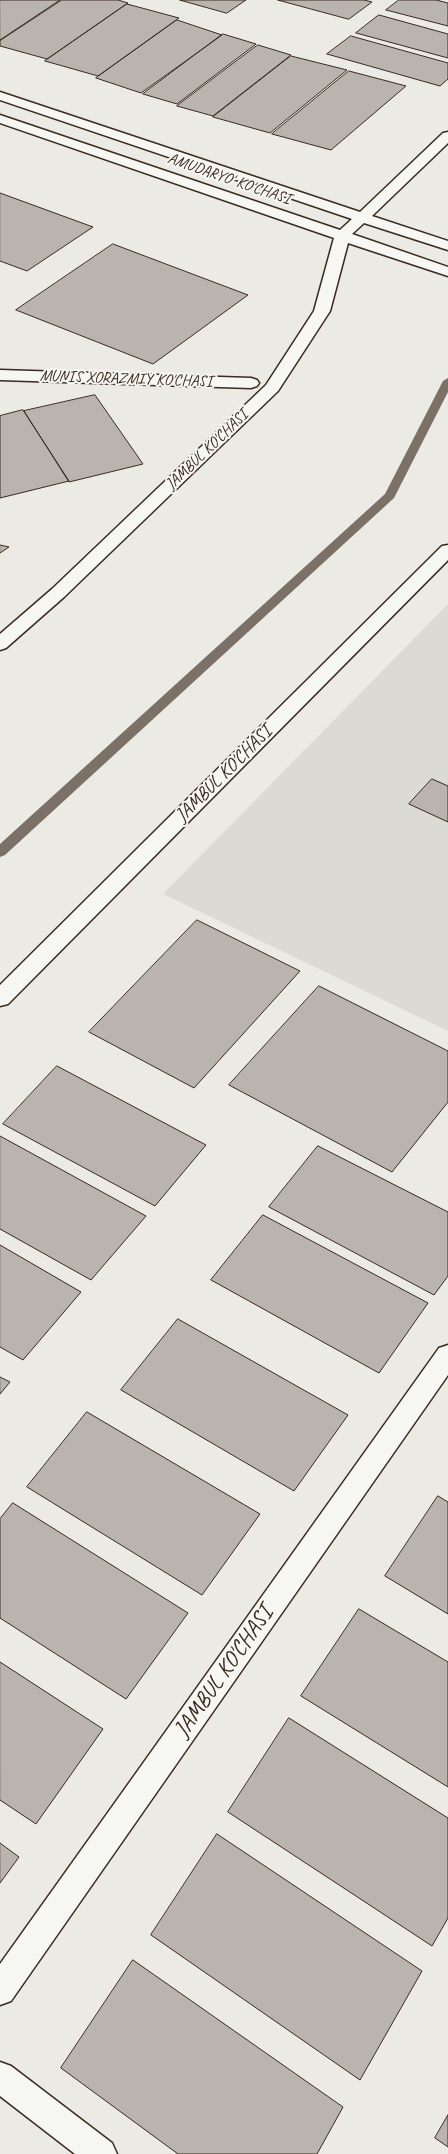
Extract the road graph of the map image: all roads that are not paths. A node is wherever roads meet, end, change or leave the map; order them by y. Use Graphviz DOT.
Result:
graph roads {
  1 [pos="0,96"];
  2 [pos="0,119"];
  3 [pos="448,136"];
  4 [pos="362,217"];
  5 [pos="342,236"];
  6 [pos="448,246"];
  7 [pos="448,272"];
  8 [pos="0,374"];
  9 [pos="251,383"];
  10 [pos="448,550"];
  11 [pos="0,644"];
  12 [pos="0,998"];
  13 [pos="448,1355"];
  14 [pos="0,1990"];
  15 [pos="0,2077"];
  16 [pos="101,2154"];
  1 -- 4 [label="street, AMUDARYO' KO'CHASI"];
  2 -- 5 [label="street, AMUDARYO' KO'CHASI"];
  3 -- 4 [label="street"];
  4 -- 5 [label="street"];
  4 -- 6 [label="street, AMUDARYO' KO'CHASI"];
  5 -- 7 [label="street, AMUDARYO' KO'CHASI"];
  5 -- 11 [label="street, JAMBUL KO'CHASI"];
  8 -- 9 [label="street, MUNIS XORAZMIY KO'CHASI"];
  10 -- 12 [label="street, JAMBUL KO'CHASI"];
  13 -- 14 [label="street, JAMBUL KO'CHASI"];
  15 -- 16 [label="street"];
}
